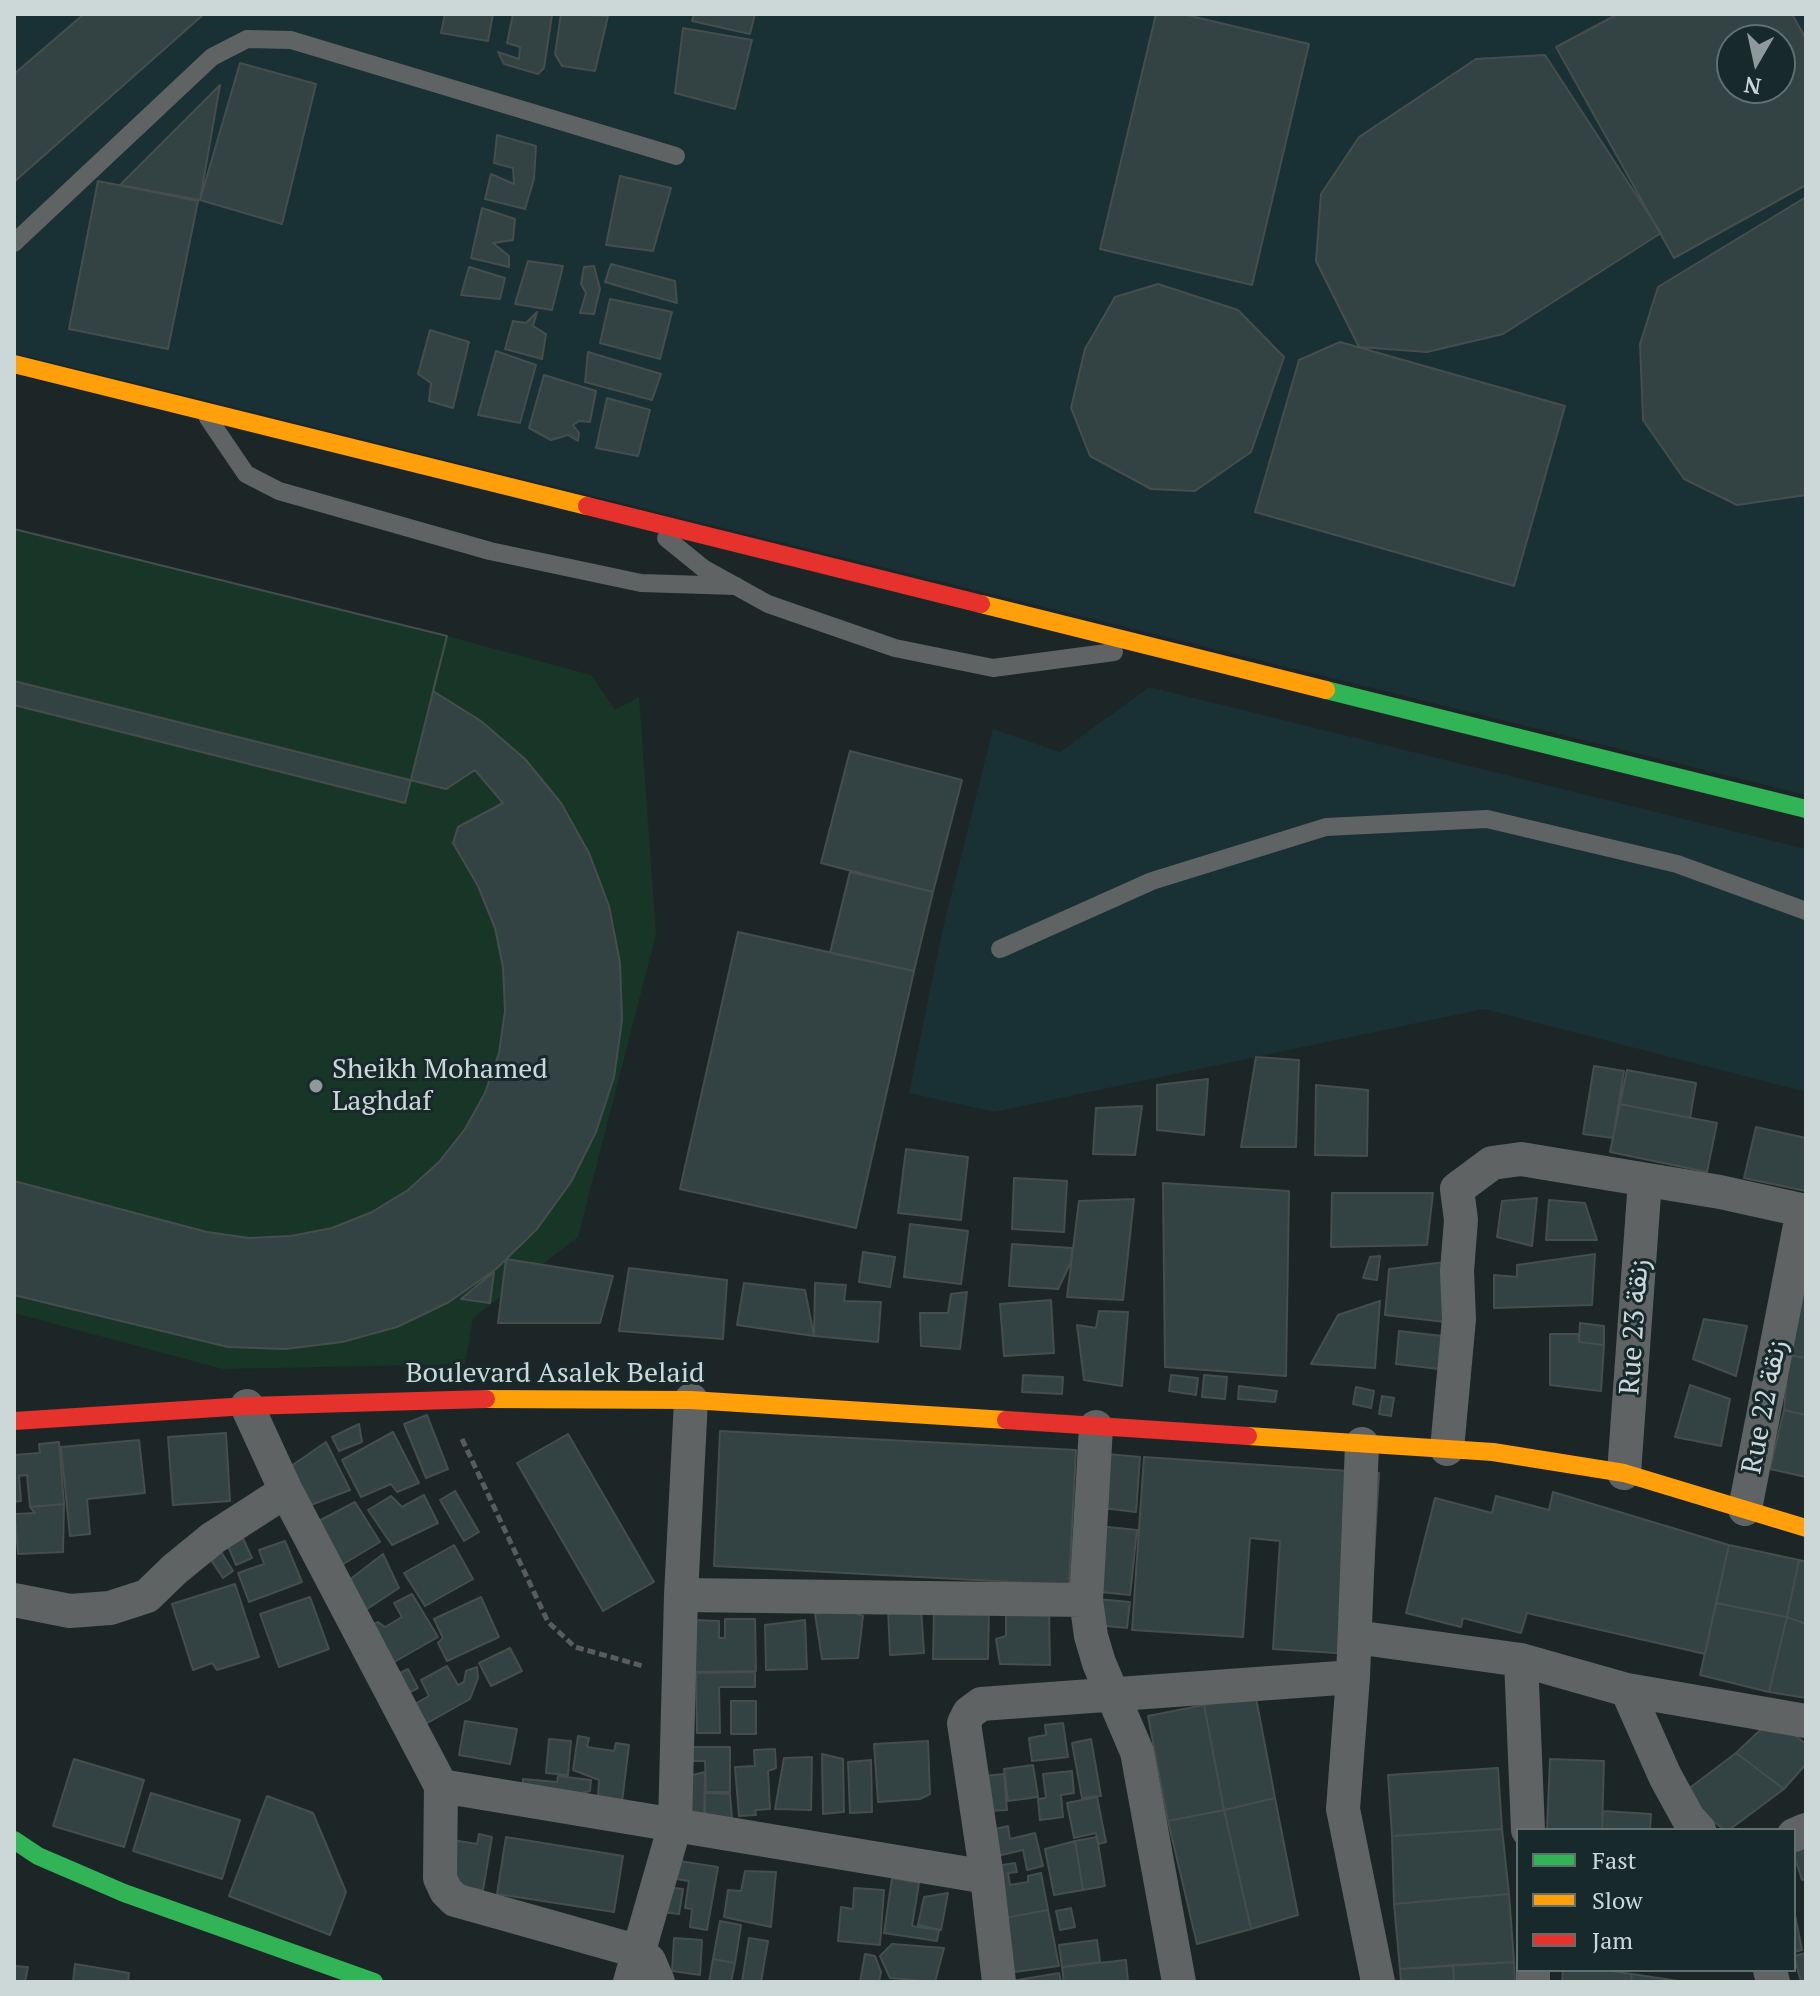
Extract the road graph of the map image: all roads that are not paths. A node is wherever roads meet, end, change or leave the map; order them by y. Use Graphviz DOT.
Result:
graph roads {
  1 [pos="676,156"];
  2 [pos="14,243"];
  3 [pos="14,364"];
  4 [pos="203,410"];
  5 [pos="644,520"];
  6 [pos="736,586"];
  7 [pos="1152,646"];
  8 [pos="1806,809"];
  9 [pos="1806,911"];
  10 [pos="1000,949"];
  11 [pos="1645,1180"];
  12 [pos="1804,1211"];
  13 [pos="691,1400"];
  14 [pos="247,1406"];
  15 [pos="14,1421"];
  16 [pos="1096,1427"];
  17 [pos="1362,1444"];
  18 [pos="1447,1449"];
  19 [pos="1624,1473"];
  20 [pos="286,1491"];
  21 [pos="1745,1509"];
  22 [pos="1806,1528"];
  23 [pos="681,1595"];
  24 [pos="14,1600"];
  25 [pos="1086,1600"];
  26 [pos="1355,1637"];
  27 [pos="1521,1660"];
  28 [pos="1353,1677"];
  29 [pos="1627,1690"];
  30 [pos="1113,1693"];
  31 [pos="1806,1721"];
  32 [pos="441,1786"];
  33 [pos="675,1825"];
  34 [pos="1528,1828"];
  35 [pos="1697,1828"];
  36 [pos="14,1840"];
  37 [pos="987,1877"];
  38 [pos="635,1967"];
  39 [pos="374,1982"];
  40 [pos="658,1982"];
  41 [pos="999,1982"];
  42 [pos="1179,1982"];
  43 [pos="1378,1982"];
  1 -- 2 [label="lane"];
  3 -- 4 [label="street"];
  4 -- 5 [label="street"];
  4 -- 6 [label="lane"];
  5 -- 6 [label="lane"];
  5 -- 7 [label="street"];
  6 -- 7 [label="lane"];
  7 -- 8 [label="street"];
  9 -- 10 [label="lane"];
  11 -- 12 [label="street"];
  11 -- 18 [label="street"];
  11 -- 19 [label="street, Rue 23 زنقة"];
  12 -- 21 [label="street, Rue 22 زنقة"];
  13 -- 14 [label="street, Boulevard Asalek Belaid"];
  13 -- 16 [label="street, Boulevard Asalek Belaid"];
  13 -- 23 [label="street"];
  14 -- 15 [label="street, Boulevard Asalek Belaid"];
  14 -- 20 [label="street"];
  16 -- 17 [label="street, Boulevard Asalek Belaid"];
  16 -- 25 [label="street"];
  17 -- 18 [label="street, Boulevard Asalek Belaid"];
  17 -- 26 [label="street"];
  18 -- 19 [label="street, Boulevard Asalek Belaid"];
  19 -- 21 [label="street"];
  20 -- 24 [label="street"];
  20 -- 32 [label="street"];
  21 -- 22 [label="street"];
  23 -- 25 [label="street"];
  23 -- 33 [label="street"];
  25 -- 30 [label="street"];
  26 -- 27 [label="street"];
  26 -- 28 [label="street"];
  27 -- 29 [label="street"];
  27 -- 34 [label="street"];
  28 -- 30 [label="street"];
  28 -- 43 [label="street"];
  29 -- 31 [label="street"];
  29 -- 35 [label="street"];
  30 -- 37 [label="street"];
  30 -- 42 [label="street"];
  32 -- 33 [label="street"];
  32 -- 38 [label="street"];
  33 -- 37 [label="street"];
  33 -- 38 [label="street"];
  36 -- 39 [label="street"];
  37 -- 41 [label="street"];
  38 -- 40 [label="street"];
}
